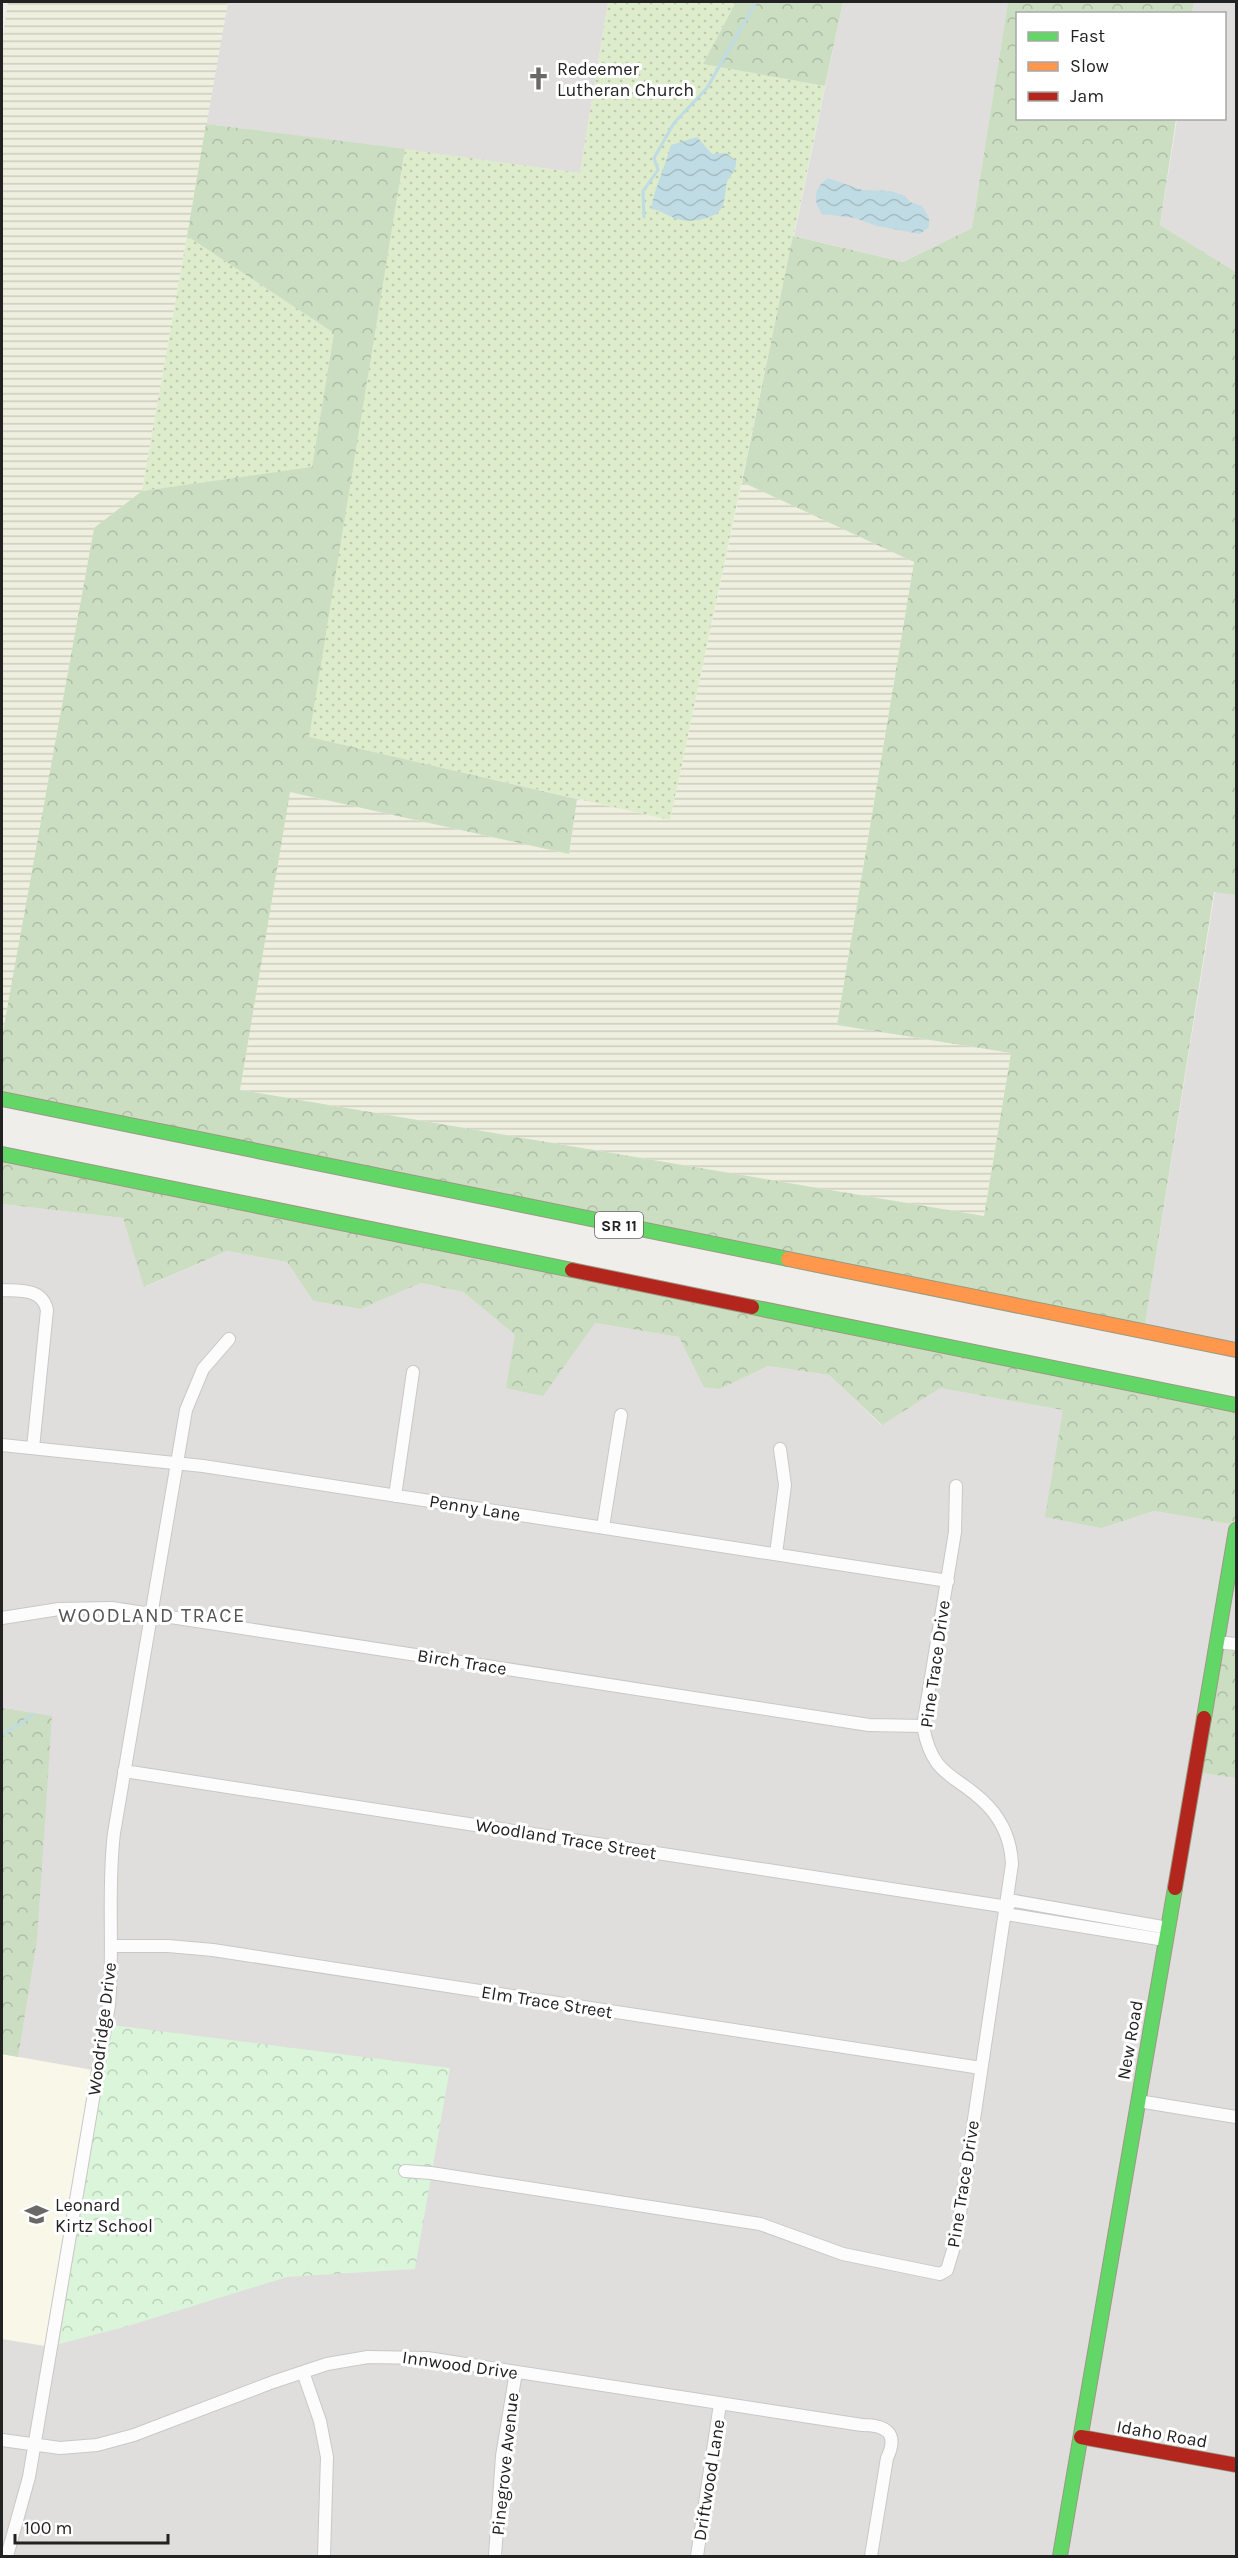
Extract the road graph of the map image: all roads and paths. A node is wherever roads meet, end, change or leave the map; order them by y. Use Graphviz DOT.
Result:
graph roads {
  1 [pos="2,1099"];
  2 [pos="2,1154"];
  3 [pos="2,1290"];
  4 [pos="229,1339"];
  5 [pos="1236,1350"];
  6 [pos="413,1372"];
  7 [pos="1236,1405"];
  8 [pos="621,1415"];
  9 [pos="2,1445"];
  10 [pos="33,1448"];
  11 [pos="780,1449"];
  12 [pos="177,1462"];
  13 [pos="956,1486"];
  14 [pos="394,1496"];
  15 [pos="603,1527"];
  16 [pos="1236,1530"];
  17 [pos="776,1554"];
  18 [pos="948,1581"];
  19 [pos="151,1614"];
  20 [pos="2,1618"];
  21 [pos="1216,1642"];
  22 [pos="1236,1644"];
  23 [pos="923,1726"];
  24 [pos="124,1771"];
  25 [pos="1008,1907"];
  26 [pos="1166,1934"];
  27 [pos="111,1946"];
  28 [pos="981,2068"];
  29 [pos="1138,2101"];
  30 [pos="1236,2117"];
  31 [pos="405,2171"];
  32 [pos="303,2372"];
  33 [pos="516,2372"];
  34 [pos="720,2404"];
  35 [pos="1081,2437"];
  36 [pos="2,2440"];
  37 [pos="35,2445"];
  38 [pos="1236,2465"];
  39 [pos="6,2556"];
  40 [pos="324,2556"];
  41 [pos="495,2556"];
  42 [pos="697,2556"];
  43 [pos="871,2556"];
  44 [pos="1060,2556"];
  1 -- 5 [label="main road, SR 11"];
  2 -- 7 [label="main road"];
  3 -- 10 [label="street"];
  4 -- 12 [label="street, Woodridge Drive"];
  6 -- 14 [label="street"];
  8 -- 15 [label="street"];
  9 -- 10 [label="street, Penny Lane"];
  10 -- 12 [label="street, Penny Lane"];
  11 -- 17 [label="street"];
  12 -- 14 [label="street, Penny Lane"];
  12 -- 19 [label="street, Woodridge Drive"];
  13 -- 18 [label="street, Pine Trace Drive"];
  14 -- 15 [label="street, Penny Lane"];
  15 -- 17 [label="street, Penny Lane"];
  16 -- 21 [label="main road, New Road"];
  17 -- 18 [label="street, Penny Lane"];
  18 -- 23 [label="street, Pine Trace Drive"];
  19 -- 20 [label="street, Birch Trace"];
  19 -- 23 [label="street, Birch Trace"];
  19 -- 24 [label="street, Woodridge Drive"];
  21 -- 22 [label="street"];
  21 -- 26 [label="main road, New Road"];
  23 -- 25 [label="street, Pine Trace Drive"];
  24 -- 25 [label="street, Woodland Trace Street"];
  24 -- 27 [label="street, Woodridge Drive"];
  25 -- 26 [label="street, Woodland Trace Street"];
  25 -- 28 [label="street, Pine Trace Drive"];
  26 -- 29 [label="main road, New Road"];
  27 -- 28 [label="street, Elm Trace Street"];
  27 -- 37 [label="street, Woodridge Drive"];
  28 -- 31 [label="street, Pine Trace Drive"];
  29 -- 30 [label="street"];
  29 -- 35 [label="main road, New Road"];
  32 -- 33 [label="street, Innwood Drive"];
  32 -- 37 [label="street, Innwood Drive"];
  32 -- 40 [label="street"];
  33 -- 34 [label="street, Innwood Drive"];
  33 -- 41 [label="street, Pinegrove Avenue"];
  34 -- 42 [label="street, Driftwood Lane"];
  34 -- 43 [label="street, Innwood Drive"];
  35 -- 38 [label="main road, Idaho Road"];
  35 -- 44 [label="main road, New Road"];
  36 -- 37 [label="street, Innwood Drive"];
  37 -- 39 [label="street, Woodridge Drive"];
}
